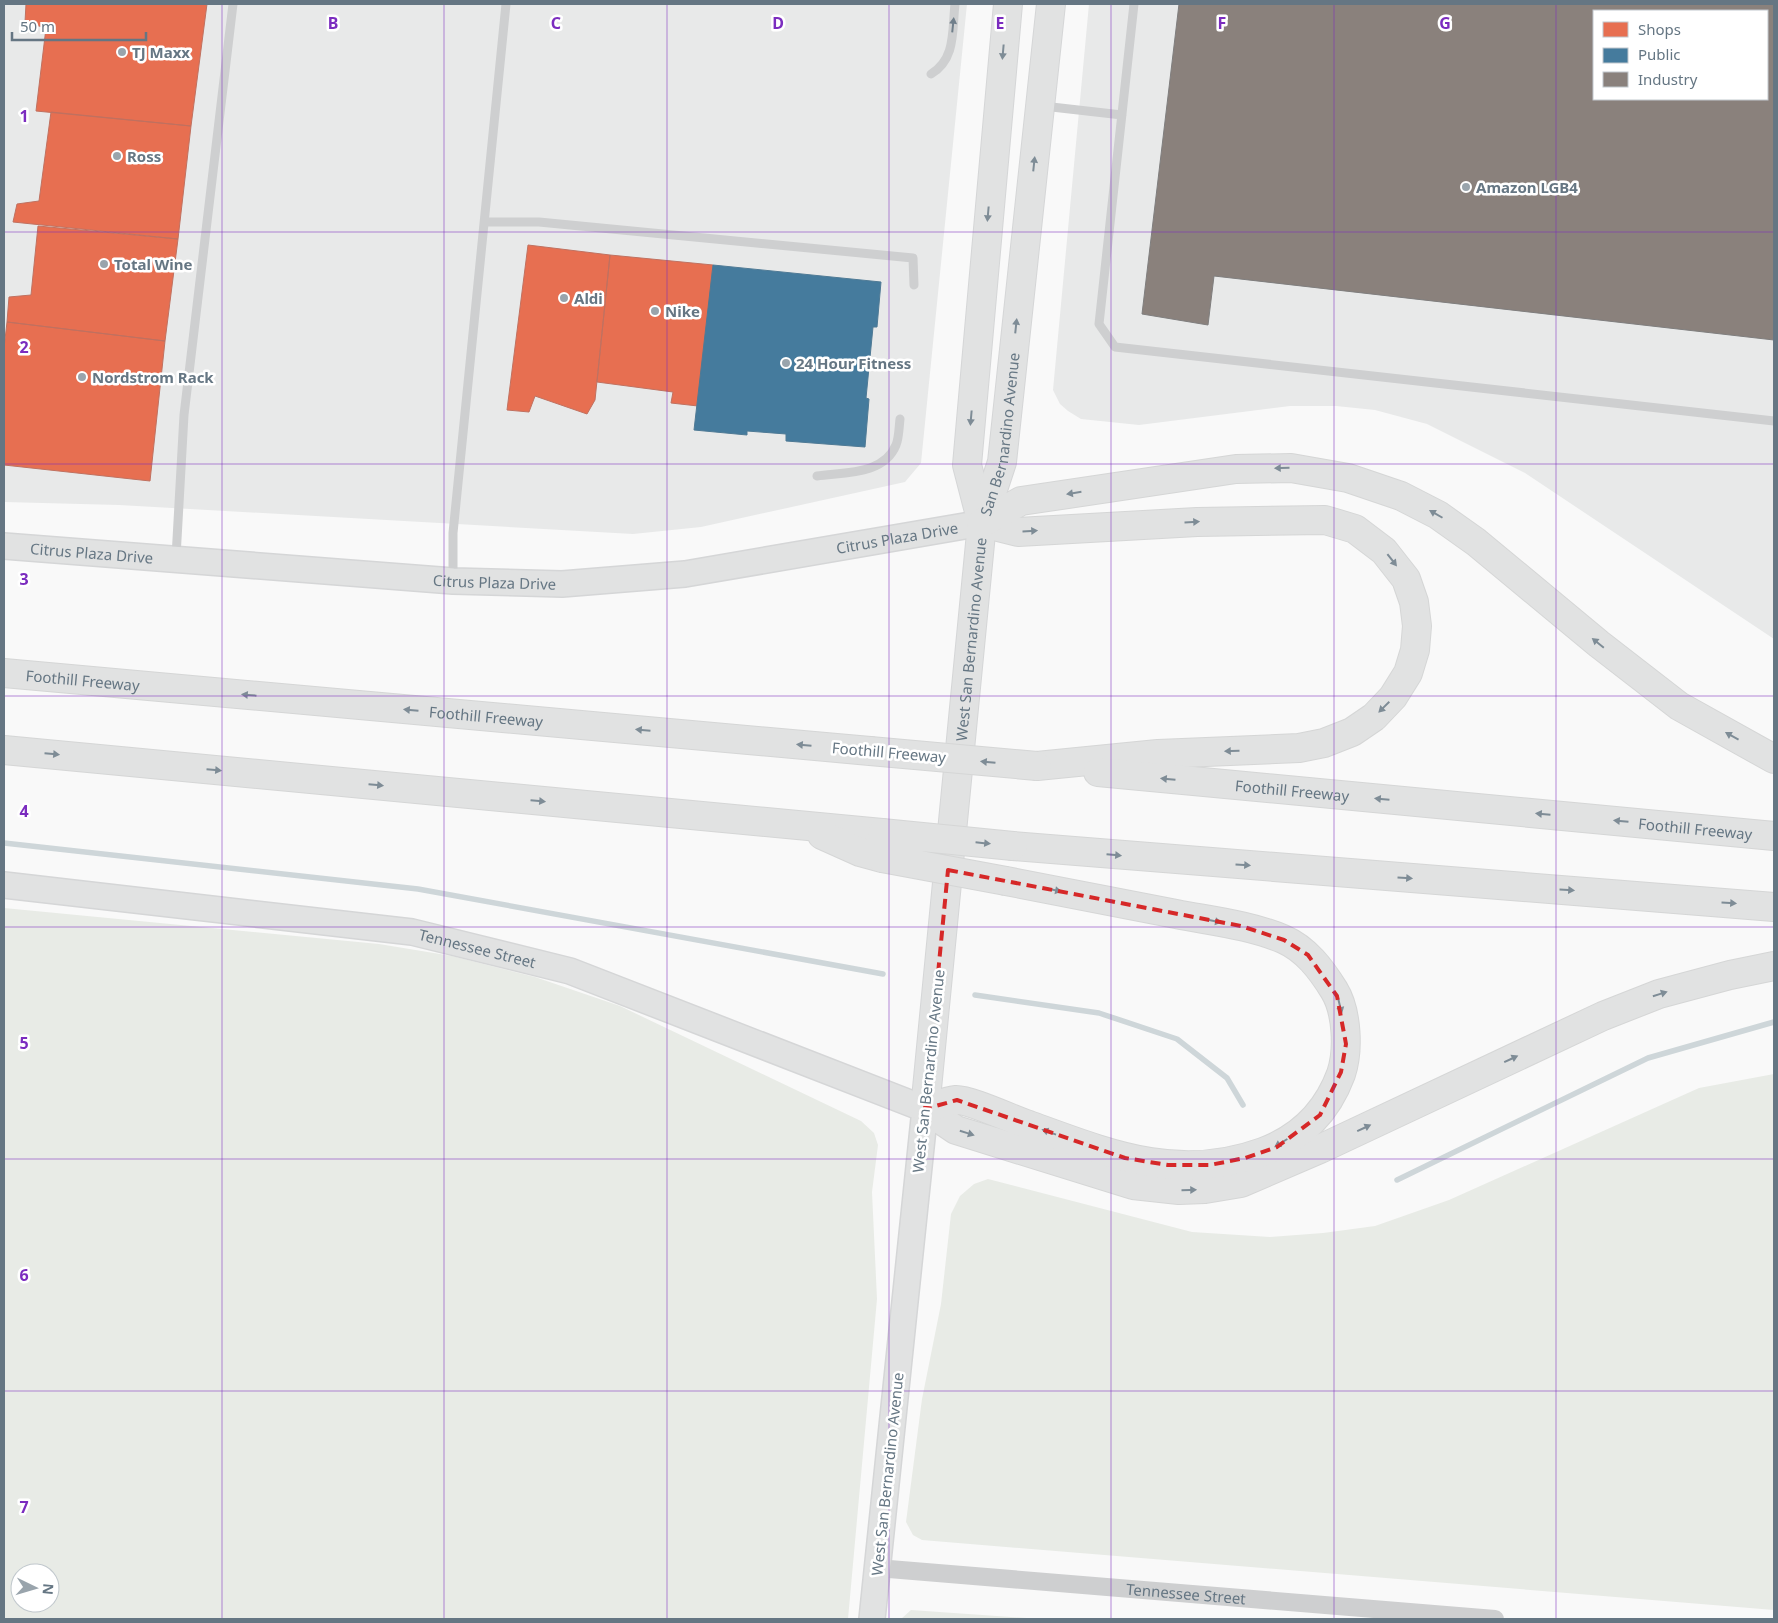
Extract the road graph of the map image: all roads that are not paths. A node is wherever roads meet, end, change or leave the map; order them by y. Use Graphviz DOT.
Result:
graph roads {
  1 [pos="233,4"];
  2 [pos="506,4"];
  3 [pos="955,4"];
  4 [pos="1008,4"];
  5 [pos="1051,4"];
  6 [pos="1134,4"];
  7 [pos="931,74"];
  8 [pos="1041,106"];
  9 [pos="1122,115"];
  10 [pos="485,222"];
  11 [pos="914,284"];
  12 [pos="900,419"];
  13 [pos="1774,421"];
  14 [pos="817,476"];
  15 [pos="982,523"];
  16 [pos="4,546"];
  17 [pos="176,560"];
  18 [pos="452,581"];
  19 [pos="4,673"];
  20 [pos="4,750"];
  21 [pos="1774,759"];
  22 [pos="1037,766"];
  23 [pos="1774,836"];
  24 [pos="882,846"];
  25 [pos="4,885"];
  26 [pos="1774,906"];
  27 [pos="1774,966"];
  28 [pos="925,1109"];
  29 [pos="877,1568"];
  30 [pos="872,1619"];
  31 [pos="1495,1619"];
  1 -- 17 [label="lane"];
  2 -- 10 [label="lane"];
  7 -- 3 [label="lane, one-way"];
  4 -- 15 [label="main road, San Bernardino Avenue, one-way"];
  5 -- 8 [label="main road, San Bernardino Avenue"];
  6 -- 9 [label="lane"];
  8 -- 9 [label="lane"];
  15 -- 8 [label="main road, San Bernardino Avenue, one-way"];
  9 -- 13 [label="lane"];
  10 -- 11 [label="lane"];
  10 -- 18 [label="lane"];
  12 -- 14 [label="lane"];
  15 -- 18 [label="street, Citrus Plaza Drive"];
  21 -- 15 [label="main road, one-way"];
  15 -- 22 [label="main road, one-way"];
  15 -- 28 [label="main road, West San Bernardino Avenue"];
  16 -- 17 [label="street, Citrus Plaza Drive"];
  17 -- 18 [label="street, Citrus Plaza Drive"];
  22 -- 19 [label="main road, Foothill Freeway, one-way, bridge"];
  20 -- 24 [label="main road, one-way"];
  23 -- 22 [label="main road, Foothill Freeway, one-way"];
  24 -- 26 [label="main road, one-way, bridge"];
  24 -- 28 [label="main road, one-way, bridge"];
  25 -- 28 [label="street, Tennessee Street"];
  28 -- 27 [label="main road, one-way"];
  28 -- 29 [label="street, West San Bernardino Avenue"];
  29 -- 30 [label="street, West San Bernardino Avenue"];
  29 -- 31 [label="street, Tennessee Street"];
}
